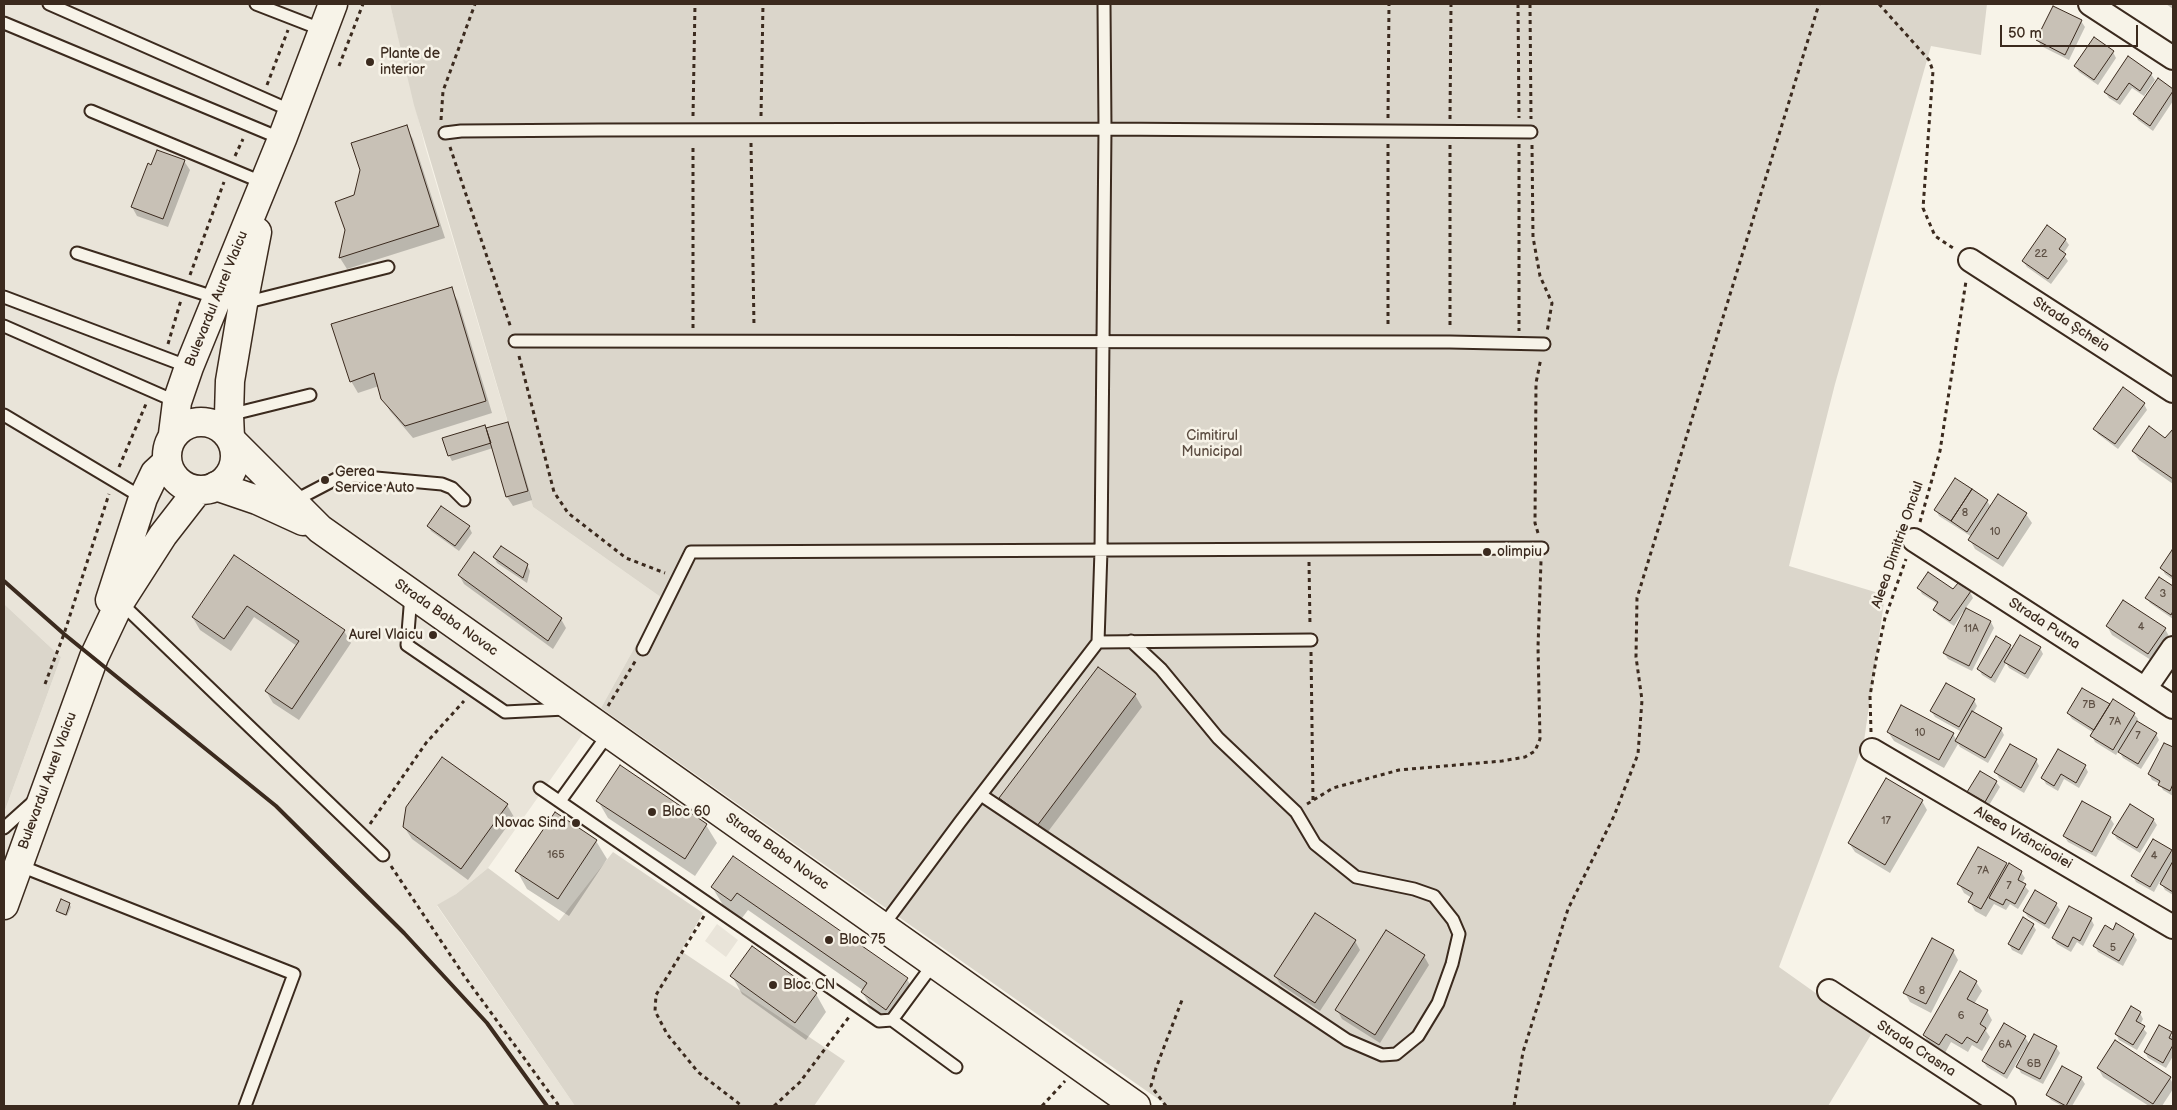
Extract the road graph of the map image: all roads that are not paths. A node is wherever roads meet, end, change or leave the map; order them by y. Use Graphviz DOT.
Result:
graph roads {
  1 [pos="49,4"];
  2 [pos="256,4"];
  3 [pos="333,4"];
  4 [pos="1104,4"];
  5 [pos="2090,4"];
  6 [pos="4,23"];
  7 [pos="323,30"];
  8 [pos="2173,58"];
  9 [pos="91,111"];
  10 [pos="293,111"];
  11 [pos="1105,129"];
  12 [pos="1531,132"];
  13 [pos="445,133"];
  14 [pos="282,139"];
  15 [pos="268,174"];
  16 [pos="77,253"];
  17 [pos="1970,260"];
  18 [pos="388,267"];
  19 [pos="4,297"];
  20 [pos="230,301"];
  21 [pos="4,326"];
  22 [pos="515,341"];
  23 [pos="1102,341"];
  24 [pos="1544,344"];
  25 [pos="189,367"];
  26 [pos="2173,391"];
  27 [pos="310,395"];
  28 [pos="177,402"];
  29 [pos="4,415"];
  30 [pos="230,432"];
  31 [pos="174,434"];
  32 [pos="167,462"];
  33 [pos="207,488"];
  34 [pos="143,498"];
  35 [pos="464,500"];
  36 [pos="292,502"];
  37 [pos="320,529"];
  38 [pos="1914,540"];
  39 [pos="1542,548"];
  40 [pos="1101,550"];
  41 [pos="411,594"];
  42 [pos="120,602"];
  43 [pos="1310,640"];
  44 [pos="1131,641"];
  45 [pos="1098,642"];
  46 [pos="2173,648"];
  47 [pos="643,649"];
  48 [pos="94,657"];
  49 [pos="2145,690"];
  50 [pos="2173,707"];
  51 [pos="573,708"];
  52 [pos="603,729"];
  53 [pos="1872,750"];
  54 [pos="540,788"];
  55 [pos="45,791"];
  56 [pos="981,795"];
  57 [pos="560,802"];
  58 [pos="4,828"];
  59 [pos="383,855"];
  60 [pos="18,865"];
  61 [pos="4,905"];
  62 [pos="882,927"];
  63 [pos="2173,927"];
  64 [pos="934,964"];
  65 [pos="1829,991"];
  66 [pos="892,1020"];
  67 [pos="956,1067"];
  68 [pos="244,1106"];
  69 [pos="1136,1106"];
  70 [pos="2004,1106"];
  1 -- 10 [label="lane"];
  2 -- 7 [label="lane"];
  3 -- 7 [label="main road, Bulevardul Aurel Vlaicu"];
  4 -- 11 [label="lane"];
  5 -- 8 [label="street"];
  6 -- 14 [label="lane"];
  7 -- 10 [label="main road, Bulevardul Aurel Vlaicu"];
  9 -- 15 [label="lane"];
  10 -- 14 [label="main road, Bulevardul Aurel Vlaicu"];
  11 -- 12 [label="lane"];
  11 -- 13 [label="lane"];
  11 -- 23 [label="lane"];
  14 -- 15 [label="main road, Bulevardul Aurel Vlaicu"];
  15 -- 20 [label="main road, Bulevardul Aurel Vlaicu"];
  16 -- 20 [label="lane"];
  17 -- 26 [label="street, Strada Șcheia"];
  18 -- 20 [label="lane"];
  19 -- 25 [label="lane"];
  20 -- 25 [label="main road, Bulevardul Aurel Vlaicu"];
  20 -- 30 [label="main road, Bulevardul Aurel Vlaicu"];
  21 -- 28 [label="lane"];
  22 -- 23 [label="lane"];
  23 -- 24 [label="lane"];
  23 -- 40 [label="lane"];
  25 -- 28 [label="main road, Bulevardul Aurel Vlaicu"];
  27 -- 30 [label="lane"];
  28 -- 31 [label="main road, Bulevardul Aurel Vlaicu"];
  29 -- 34 [label="lane"];
  30 -- 31 [label="main road"];
  30 -- 33 [label="main road"];
  30 -- 36 [label="main road, Strada Baba Novac"];
  31 -- 32 [label="main road"];
  32 -- 33 [label="main road"];
  32 -- 34 [label="main road, Bulevardul Aurel Vlaicu"];
  33 -- 37 [label="main road, Strada Baba Novac"];
  33 -- 42 [label="main road, Bulevardul Aurel Vlaicu"];
  34 -- 48 [label="main road, Bulevardul Aurel Vlaicu"];
  35 -- 36 [label="lane"];
  36 -- 37 [label="main road, Strada Baba Novac"];
  37 -- 41 [label="main road, Strada Baba Novac"];
  38 -- 49 [label="street, Strada Putna"];
  39 -- 40 [label="lane"];
  40 -- 45 [label="lane"];
  40 -- 47 [label="lane"];
  41 -- 51 [label="main road, Strada Baba Novac"];
  41 -- 51 [label="lane"];
  42 -- 48 [label="main road, Bulevardul Aurel Vlaicu"];
  42 -- 59 [label="lane"];
  43 -- 44 [label="lane"];
  44 -- 45 [label="lane"];
  44 -- 56 [label="lane"];
  45 -- 56 [label="lane"];
  46 -- 49 [label="street"];
  48 -- 55 [label="main road, Bulevardul Aurel Vlaicu"];
  49 -- 50 [label="street, Strada Putna"];
  51 -- 52 [label="main road, Strada Baba Novac"];
  52 -- 57 [label="lane"];
  52 -- 62 [label="main road, Strada Baba Novac"];
  53 -- 63 [label="street, Aleea Vrâncioaiei"];
  54 -- 57 [label="lane"];
  55 -- 58 [label="lane"];
  55 -- 60 [label="main road, Bulevardul Aurel Vlaicu"];
  56 -- 62 [label="lane"];
  57 -- 66 [label="lane"];
  60 -- 61 [label="main road, Bulevardul Aurel Vlaicu"];
  60 -- 68 [label="lane"];
  62 -- 64 [label="main road, Strada Baba Novac"];
  64 -- 66 [label="lane"];
  64 -- 69 [label="main road, Strada Baba Novac"];
  65 -- 70 [label="street, Strada Crasna"];
  66 -- 67 [label="lane"];
}
